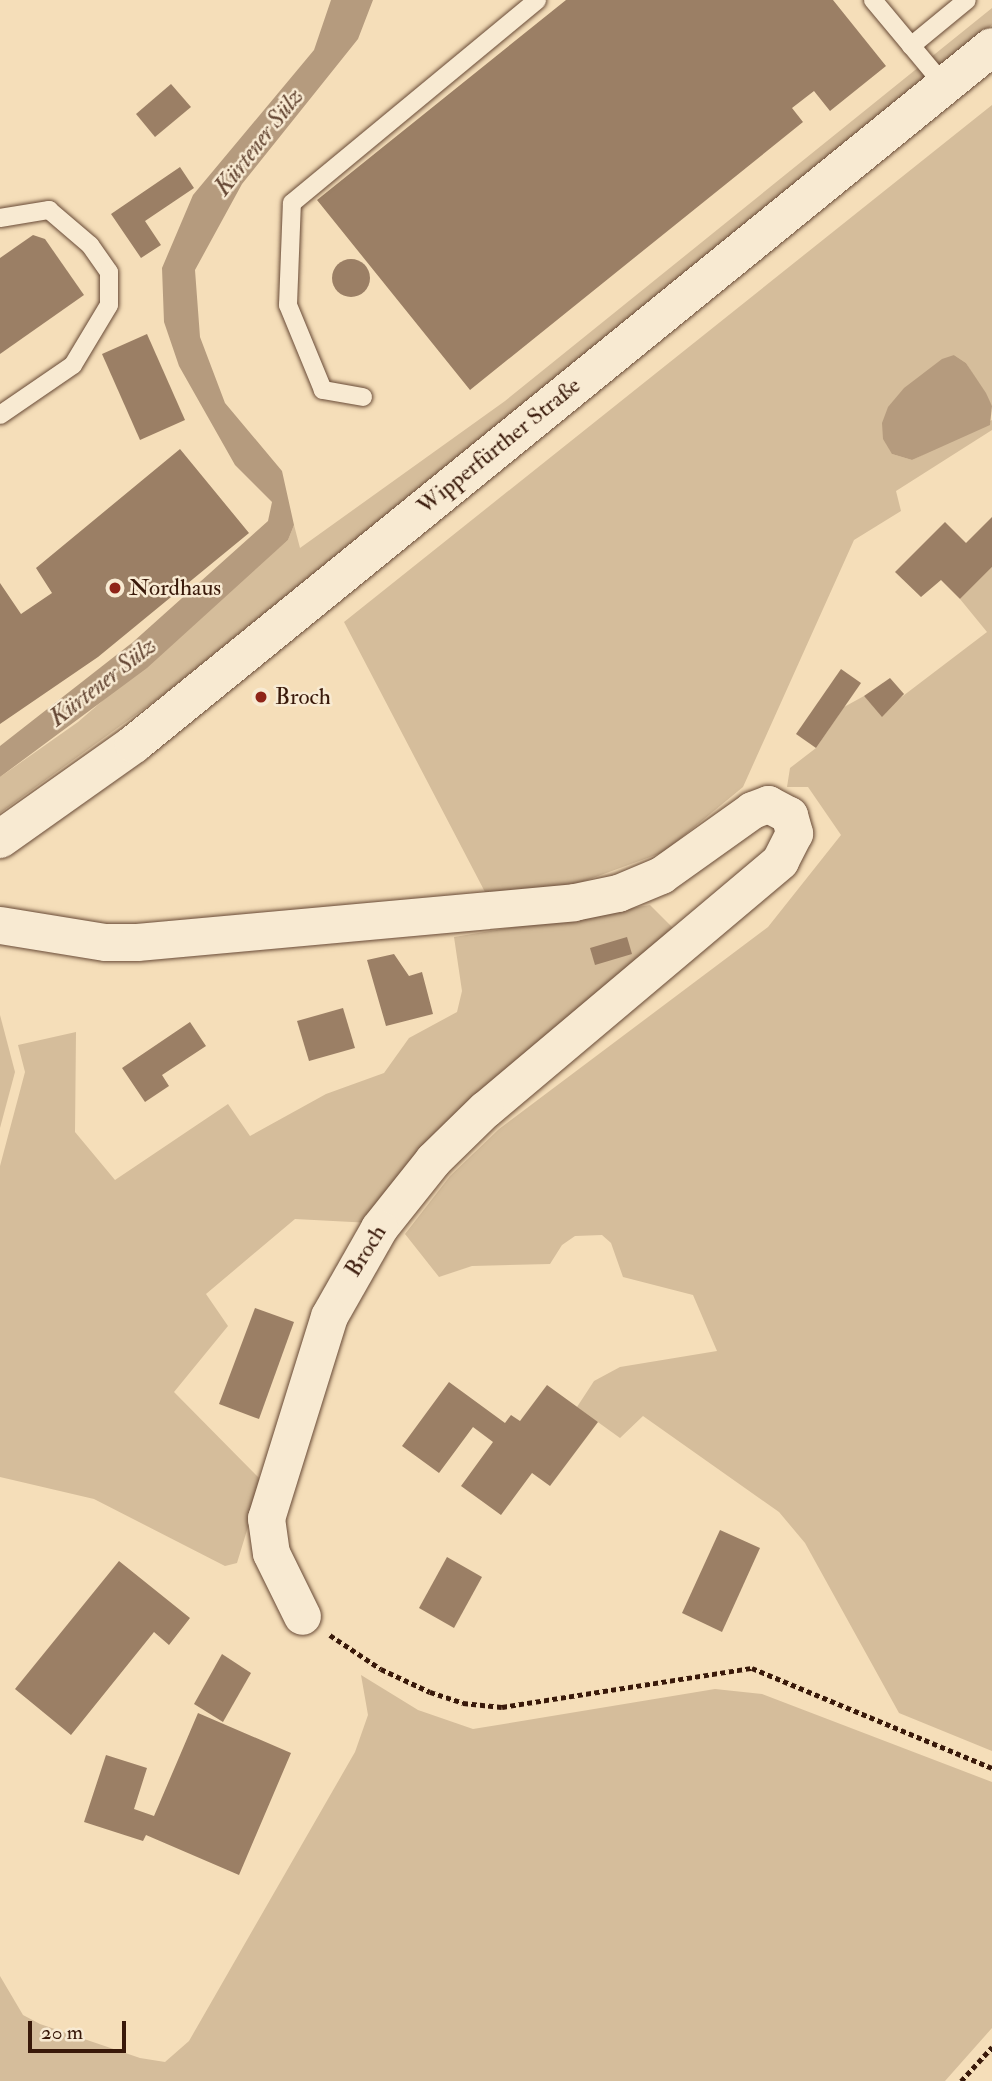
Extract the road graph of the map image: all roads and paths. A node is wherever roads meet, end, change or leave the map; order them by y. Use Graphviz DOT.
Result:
graph roads {
  1 [pos="537,0"];
  2 [pos="873,0"];
  3 [pos="967,0"];
  4 [pos="911,46"];
  5 [pos="992,47"];
  6 [pos="944,85"];
  7 [pos="0,218"];
  8 [pos="363,397"];
  9 [pos="0,415"];
  10 [pos="0,839"];
  11 [pos="0,925"];
  12 [pos="302,1616"];
  13 [pos="992,1768"];
  14 [pos="992,2047"];
  15 [pos="961,2081"];
  1 -- 8 [label="lane"];
  2 -- 4 [label="lane"];
  3 -- 4 [label="lane"];
  4 -- 6 [label="lane"];
  5 -- 6 [label="main road, Wipperfürther Straße"];
  6 -- 10 [label="main road, Wipperfürther Straße"];
  7 -- 9 [label="lane"];
  11 -- 12 [label="street, Broch"];
  12 -- 13 [label="path"];
  14 -- 15 [label="path"];
}
